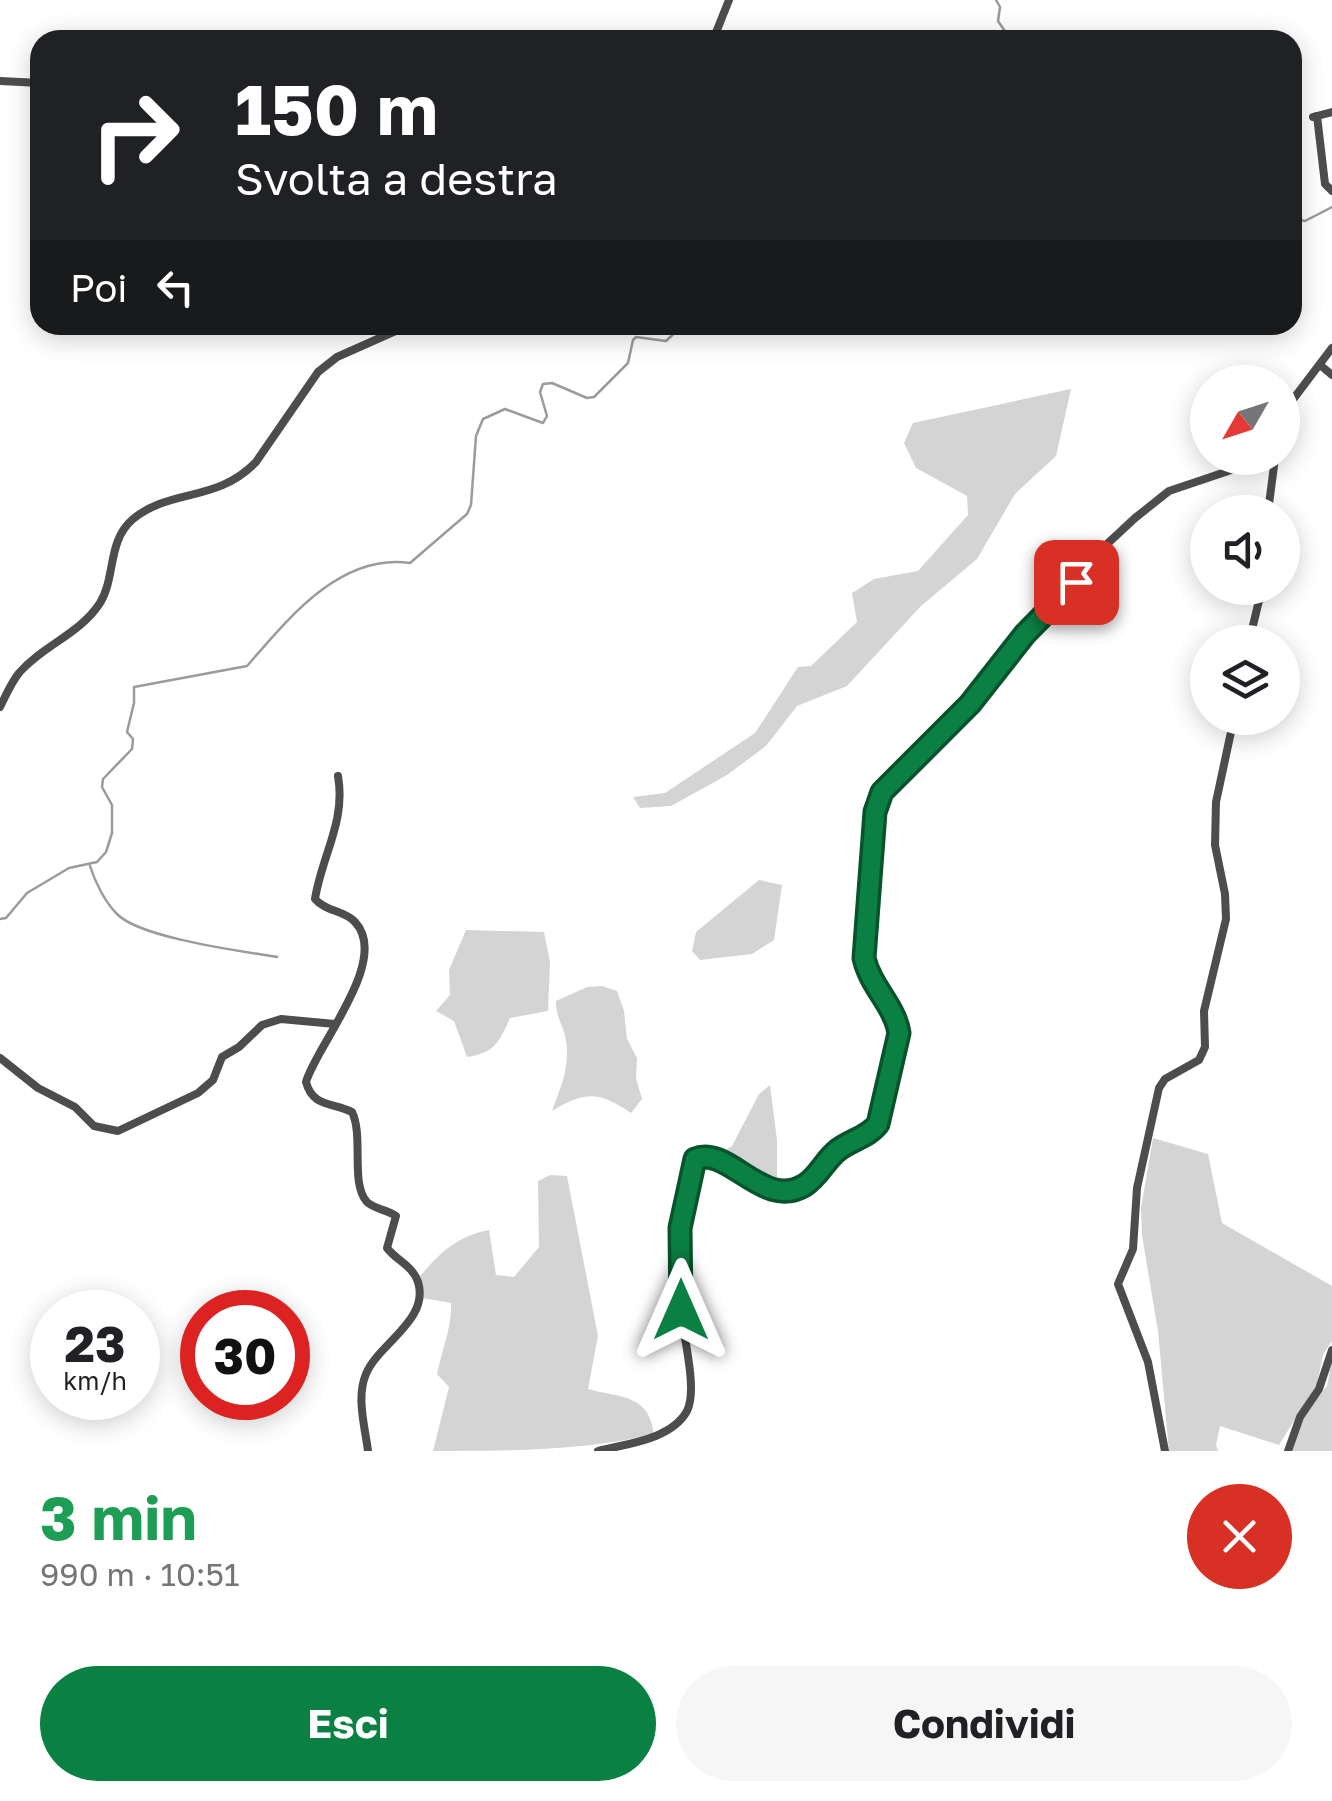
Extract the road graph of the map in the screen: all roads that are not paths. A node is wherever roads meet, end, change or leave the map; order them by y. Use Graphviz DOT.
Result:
graph roads {
  1 [pos="729,0"];
  2 [pos="718,30"];
  3 [pos="0,81"];
  4 [pos="30,82"];
  5 [pos="1332,112"];
  6 [pos="1332,190"];
  7 [pos="386,335"];
  8 [pos="1332,348"];
  9 [pos="1320,365"];
  10 [pos="1332,376"];
  11 [pos="1300,391"];
  12 [pos="1217,475"];
  13 [pos="0,706"];
  14 [pos="1230,735"];
  15 [pos="338,776"];
  16 [pos="335,1024"];
  17 [pos="0,1058"];
  18 [pos="1332,1350"];
  19 [pos="368,1451"];
  20 [pos="598,1451"];
  21 [pos="1165,1451"];
  22 [pos="1288,1451"];
  1 -- 2 [label="street"];
  3 -- 4 [label="street"];
  5 -- 6 [label="street"];
  7 -- 13 [label="street"];
  8 -- 9 [label="street"];
  9 -- 10 [label="street"];
  9 -- 11 [label="street"];
  12 -- 20 [label="street"];
  14 -- 21 [label="street"];
  15 -- 16 [label="street"];
  16 -- 17 [label="street"];
  16 -- 19 [label="street"];
  18 -- 22 [label="street"];
}
